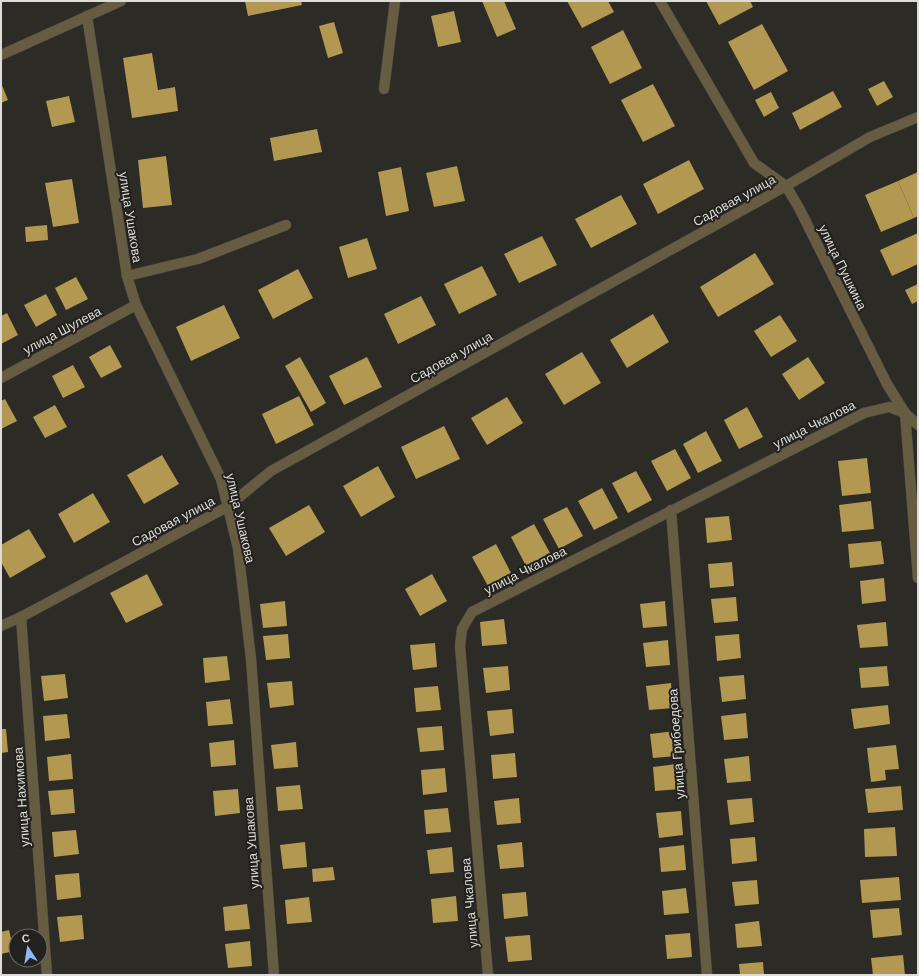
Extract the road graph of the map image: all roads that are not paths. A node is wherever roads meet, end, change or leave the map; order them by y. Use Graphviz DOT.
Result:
graph roads {
  1 [pos="121,1"];
  2 [pos="395,1"];
  3 [pos="660,1"];
  4 [pos="87,16"];
  5 [pos="1,54"];
  6 [pos="384,89"];
  7 [pos="918,116"];
  8 [pos="786,186"];
  9 [pos="286,225"];
  10 [pos="127,276"];
  11 [pos="136,305"];
  12 [pos="1,378"];
  13 [pos="905,413"];
  14 [pos="918,425"];
  15 [pos="227,507"];
  16 [pos="671,510"];
  17 [pos="918,578"];
  18 [pos="21,617"];
  19 [pos="1,626"];
  20 [pos="47,975"];
  21 [pos="274,975"];
  22 [pos="488,975"];
  23 [pos="707,975"];
  1 -- 4 [label="street"];
  2 -- 6 [label="street"];
  3 -- 8 [label="street, улица Пушкина"];
  4 -- 5 [label="street"];
  4 -- 10 [label="street, улица Ушакова"];
  7 -- 8 [label="street, Садовая улица"];
  8 -- 13 [label="street, улица Пушкина"];
  8 -- 15 [label="street, Садовая улица"];
  9 -- 10 [label="street"];
  10 -- 11 [label="street, улица Ушакова"];
  11 -- 12 [label="street, улица Шулева"];
  11 -- 15 [label="street, улица Ушакова"];
  13 -- 14 [label="street, улица Чкалова"];
  13 -- 16 [label="street, улица Чкалова"];
  13 -- 17 [label="street, улица Пушкина"];
  15 -- 18 [label="street, Садовая улица"];
  15 -- 21 [label="street, улица Ушакова"];
  16 -- 22 [label="street, улица Чкалова"];
  16 -- 23 [label="street, улица Грибоедова"];
  18 -- 19 [label="street, Садовая улица"];
  18 -- 20 [label="street, улица Нахимова"];
}
